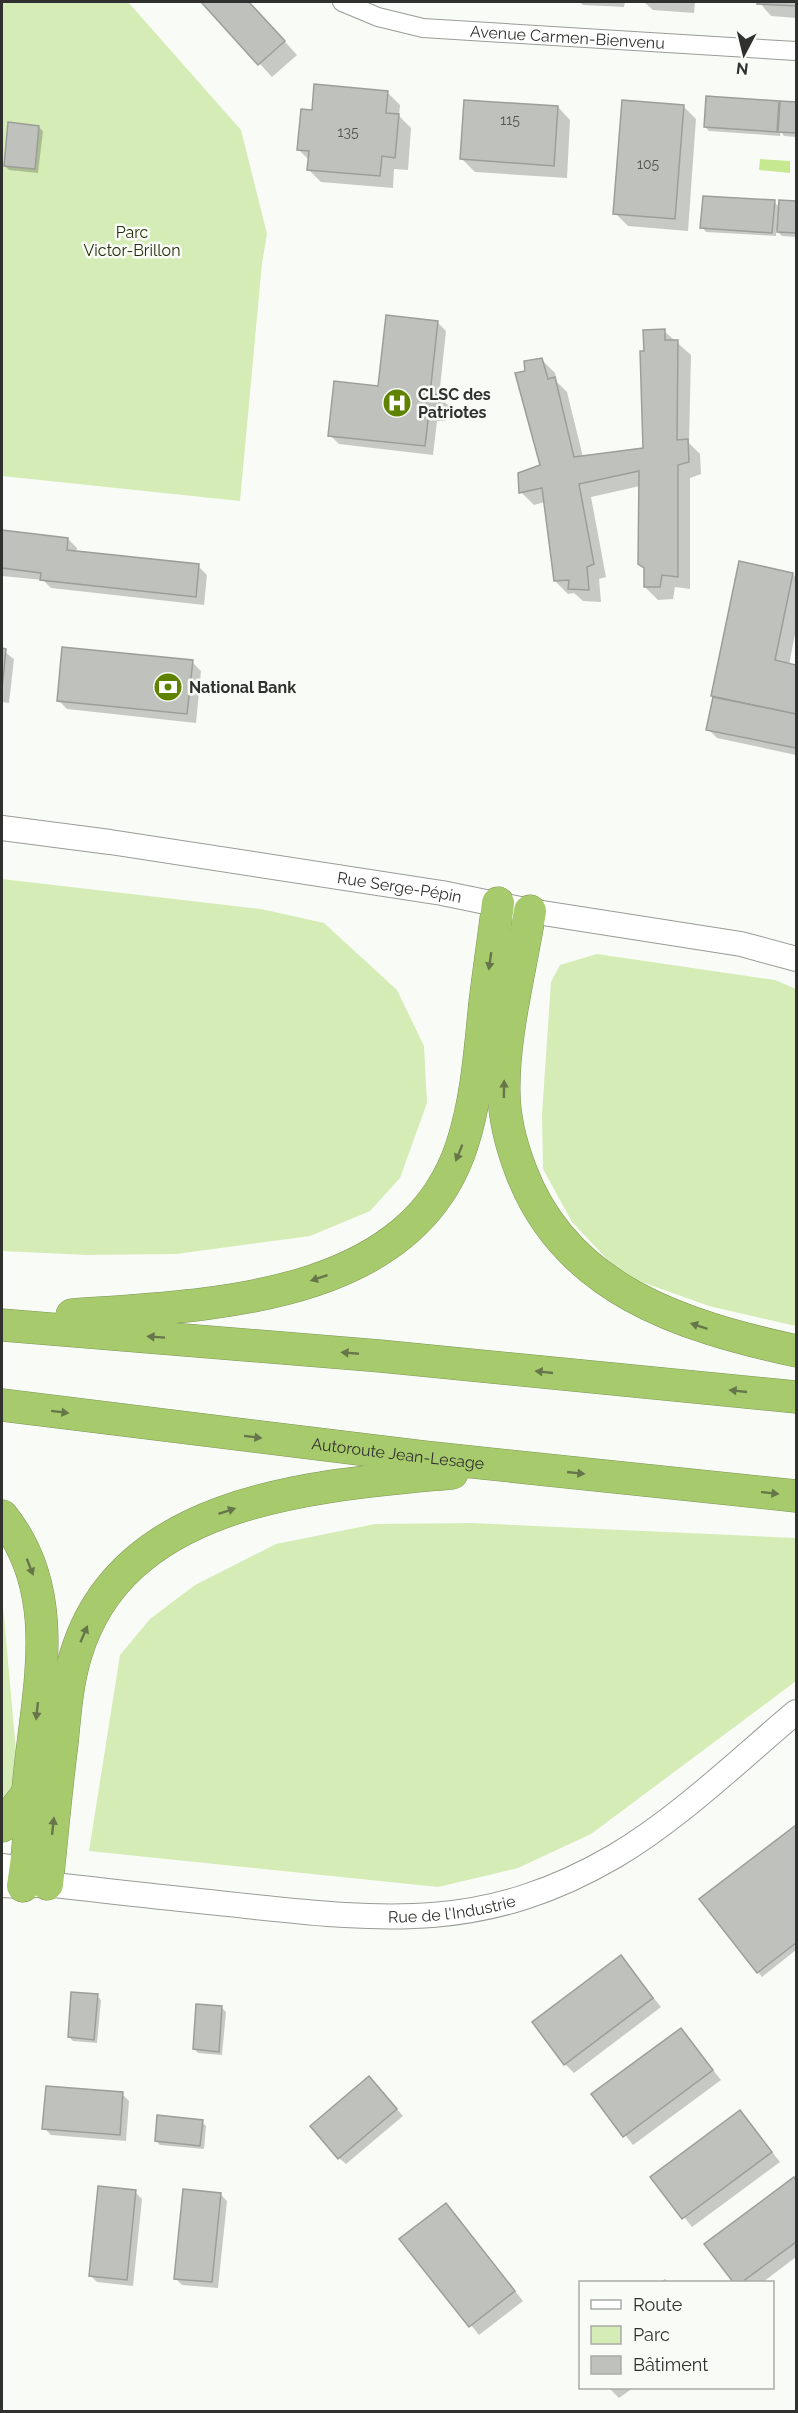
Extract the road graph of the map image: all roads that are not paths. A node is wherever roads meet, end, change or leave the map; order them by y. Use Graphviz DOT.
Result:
graph roads {
  1 [pos="342,2"];
  2 [pos="796,51"];
  3 [pos="2,828"];
  4 [pos="498,903"];
  5 [pos="530,911"];
  6 [pos="796,959"];
  7 [pos="2,1323"];
  8 [pos="796,1351"];
  9 [pos="796,1397"];
  10 [pos="2,1405"];
  11 [pos="518,1467"];
  12 [pos="796,1496"];
  13 [pos="2,1516"];
  14 [pos="796,1712"];
  15 [pos="28,1793"];
  16 [pos="2,1826"];
  17 [pos="20,1878"];
  1 -- 2 [label="street, Avenue Carmen-Bienvenu"];
  3 -- 4 [label="street, Rue Serge-Pépin"];
  4 -- 5 [label="street, Rue Serge-Pépin"];
  4 -- 7 [label="highway, one-way"];
  5 -- 6 [label="street, Rue Serge-Pépin"];
  8 -- 5 [label="highway, one-way"];
  9 -- 7 [label="highway, one-way"];
  10 -- 11 [label="highway, Autoroute Jean-Lesage, one-way"];
  11 -- 12 [label="highway, Autoroute Jean-Lesage, one-way"];
  17 -- 11 [label="highway, one-way"];
  13 -- 15 [label="highway, one-way"];
  14 -- 17 [label="street, Rue de l'Industrie"];
  15 -- 16 [label="highway"];
  15 -- 17 [label="highway"];
}
